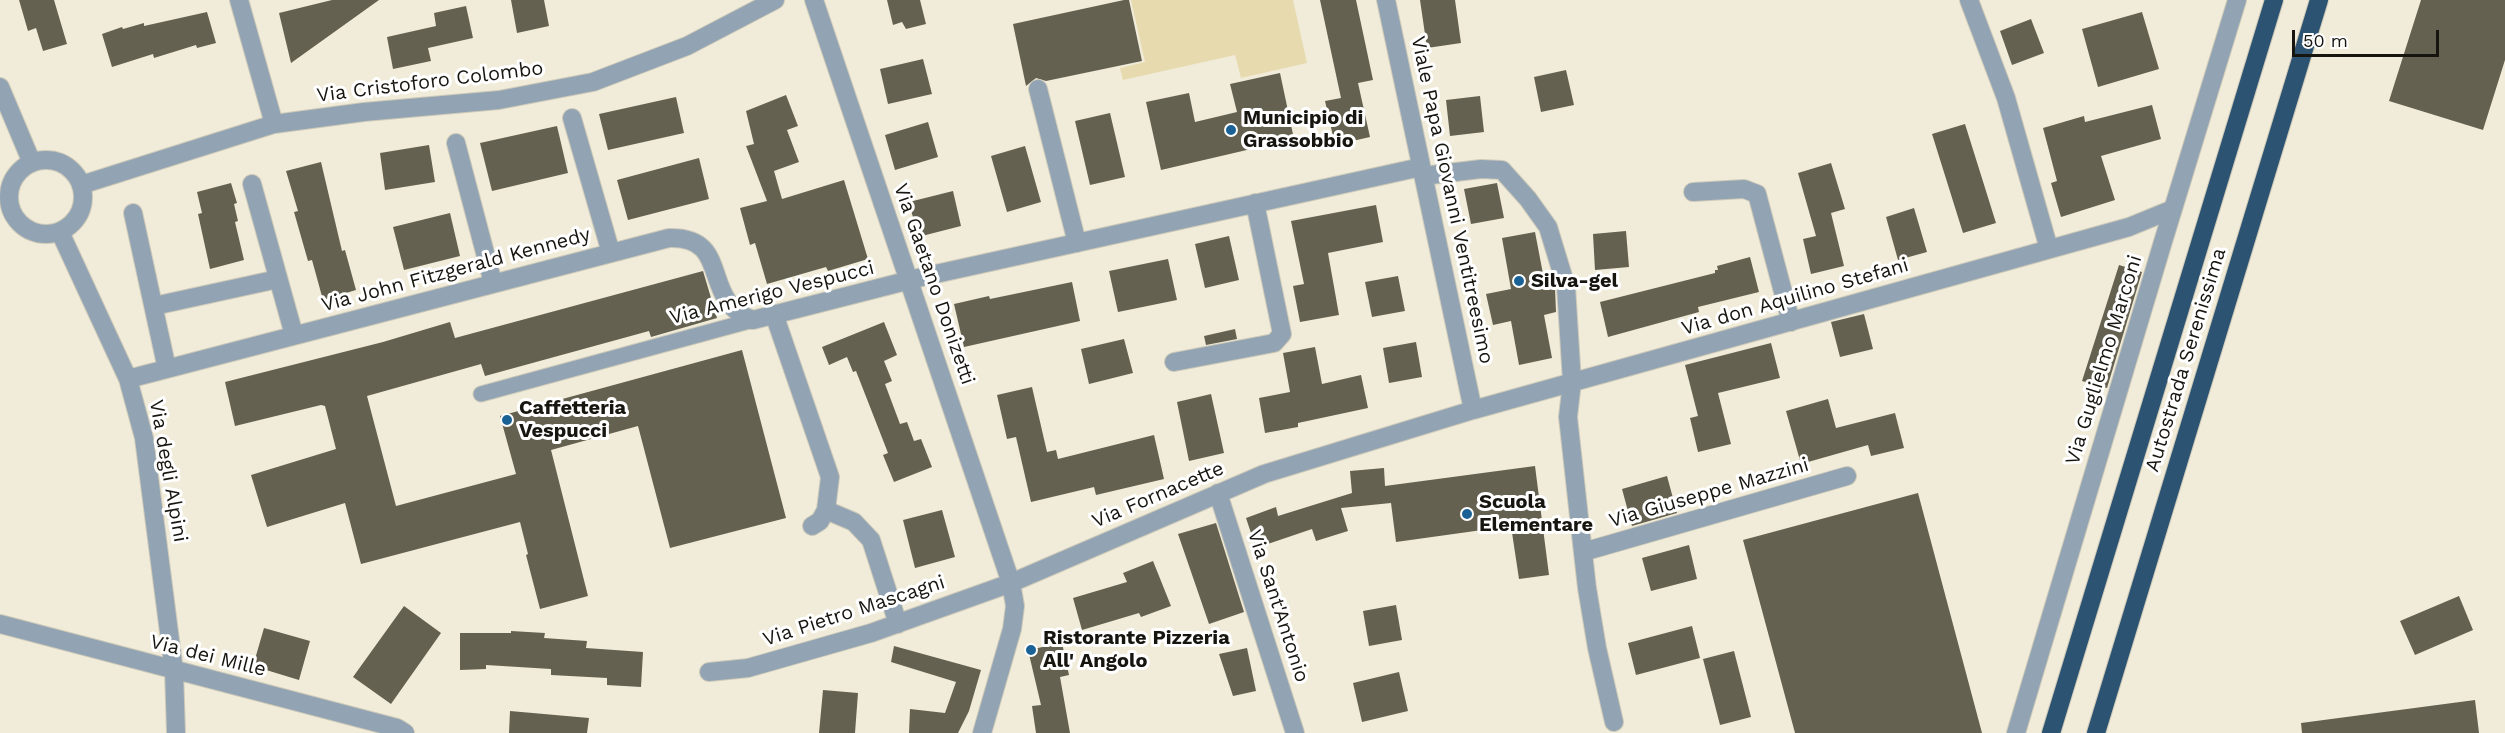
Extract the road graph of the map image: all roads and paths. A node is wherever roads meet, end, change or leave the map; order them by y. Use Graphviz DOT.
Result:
graph roads {
  1 [pos="239,0"];
  2 [pos="775,0"];
  3 [pos="814,0"];
  4 [pos="1386,0"];
  5 [pos="1969,0"];
  6 [pos="2237,0"];
  7 [pos="2274,0"];
  8 [pos="2319,0"];
  9 [pos="0,87"];
  10 [pos="1038,89"];
  11 [pos="572,118"];
  12 [pos="274,124"];
  13 [pos="456,143"];
  14 [pos="33,163"];
  15 [pos="1422,171"];
  16 [pos="252,184"];
  17 [pos="81,185"];
  18 [pos="1693,192"];
  19 [pos="1255,203"];
  20 [pos="2173,209"];
  21 [pos="133,213"];
  22 [pos="8,222"];
  23 [pos="2129,227"];
  24 [pos="60,232"];
  25 [pos="2166,232"];
  26 [pos="1077,243"];
  27 [pos="2049,249"];
  28 [pos="611,253"];
  29 [pos="278,279"];
  30 [pos="909,281"];
  31 [pos="493,283"];
  32 [pos="154,306"];
  33 [pos="774,314"];
  34 [pos="753,320"];
  35 [pos="1791,322"];
  36 [pos="294,335"];
  37 [pos="1174,362"];
  38 [pos="167,369"];
  39 [pos="129,379"];
  40 [pos="1572,382"];
  41 [pos="481,394"];
  42 [pos="1473,410"];
  43 [pos="1847,476"];
  44 [pos="1218,493"];
  45 [pos="826,510"];
  46 [pos="812,525"];
  47 [pos="1583,552"];
  48 [pos="1011,583"];
  49 [pos="0,624"];
  50 [pos="898,624"];
  51 [pos="174,670"];
  52 [pos="709,672"];
  53 [pos="1614,722"];
  54 [pos="176,733"];
  55 [pos="405,733"];
  56 [pos="982,733"];
  57 [pos="1295,733"];
  58 [pos="2016,733"];
  59 [pos="2051,733"];
  60 [pos="2096,733"];
  1 -- 12 [label="street"];
  2 -- 12 [label="street, Via Cristoforo Colombo"];
  3 -- 30 [label="street, Via Gaetano Donizetti"];
  4 -- 15 [label="street, Viale Papa Giovanni Ventitreesimo"];
  5 -- 27 [label="street"];
  6 -- 20 [label="street, Via Guglielmo Marconi"];
  7 -- 59 [label="highway, Autostrada Serenissima"];
  8 -- 60 [label="highway, Autostrada Serenissima"];
  9 -- 14 [label="street"];
  10 -- 26 [label="street"];
  11 -- 28 [label="street"];
  12 -- 17 [label="street, Via Cristoforo Colombo"];
  13 -- 31 [label="street"];
  14 -- 17 [label="street"];
  14 -- 22 [label="street"];
  15 -- 19 [label="street, Via Amerigo Vespucci"];
  15 -- 40 [label="street, Via Amerigo Vespucci"];
  15 -- 42 [label="street, Viale Papa Giovanni Ventitreesimo"];
  16 -- 29 [label="street"];
  17 -- 24 [label="street"];
  18 -- 35 [label="street"];
  19 -- 26 [label="street, Via Amerigo Vespucci"];
  19 -- 37 [label="street"];
  20 -- 23 [label="street, Via don Aquilino Stefani"];
  20 -- 25 [label="street, Via Guglielmo Marconi"];
  21 -- 32 [label="street"];
  22 -- 24 [label="street"];
  23 -- 25 [label="street, Via don Aquilino Stefani"];
  23 -- 27 [label="street, Via don Aquilino Stefani"];
  24 -- 39 [label="street, Via degli Alpini"];
  25 -- 58 [label="street, Via Guglielmo Marconi"];
  26 -- 30 [label="street, Via Amerigo Vespucci"];
  27 -- 35 [label="street, Via don Aquilino Stefani"];
  28 -- 31 [label="street, Via John Fitzgerald Kennedy"];
  28 -- 34 [label="street, Via John Fitzgerald Kennedy"];
  29 -- 32 [label="street"];
  29 -- 36 [label="street"];
  30 -- 33 [label="street, Via Amerigo Vespucci"];
  30 -- 48 [label="street, Via Gaetano Donizetti"];
  31 -- 36 [label="street, Via John Fitzgerald Kennedy"];
  32 -- 38 [label="street"];
  33 -- 34 [label="street, Via Amerigo Vespucci"];
  33 -- 45 [label="street"];
  34 -- 41 [label="street, Via Amerigo Vespucci"];
  35 -- 40 [label="street, Via don Aquilino Stefani"];
  36 -- 38 [label="street, Via John Fitzgerald Kennedy"];
  38 -- 39 [label="street, Via John Fitzgerald Kennedy"];
  39 -- 51 [label="street, Via degli Alpini"];
  40 -- 42 [label="street, Via don Aquilino Stefani"];
  40 -- 47 [label="street"];
  42 -- 44 [label="street, Via Fornacette"];
  43 -- 47 [label="street, Via Giuseppe Mazzini"];
  44 -- 48 [label="street, Via Fornacette"];
  44 -- 57 [label="street, Via Sant'Antonio"];
  45 -- 46 [label="street"];
  45 -- 50 [label="street"];
  47 -- 53 [label="street"];
  48 -- 50 [label="street, Via Pietro Mascagni"];
  48 -- 56 [label="street"];
  49 -- 51 [label="street, Via dei Mille"];
  50 -- 52 [label="street, Via Pietro Mascagni"];
  51 -- 54 [label="street, Via degli Alpini"];
  51 -- 55 [label="street, Via dei Mille"];
}
